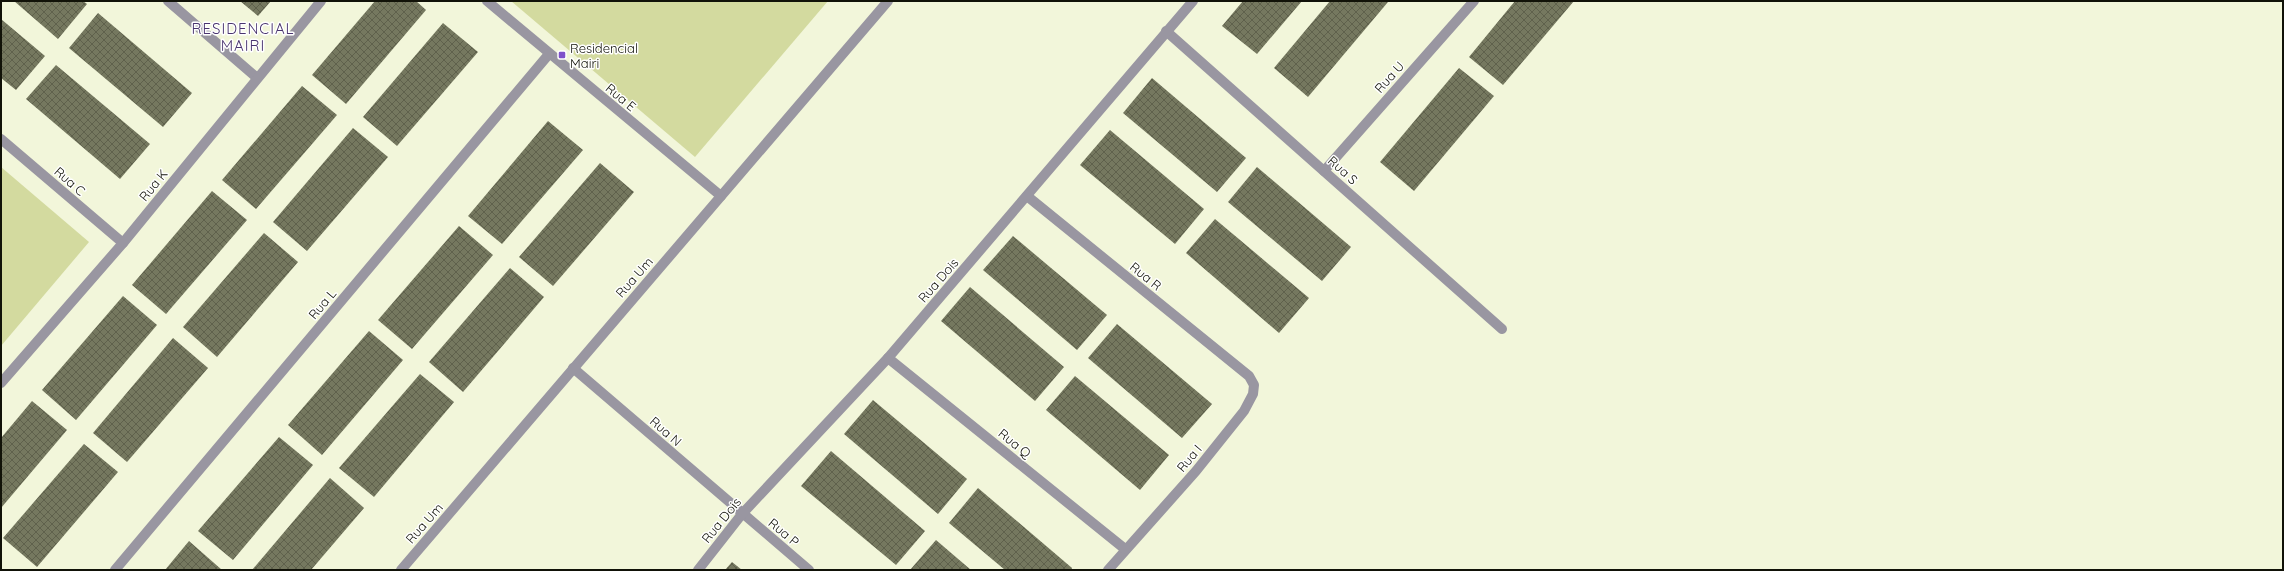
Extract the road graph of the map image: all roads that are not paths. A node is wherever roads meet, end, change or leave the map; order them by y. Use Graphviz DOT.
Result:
graph roads {
  1 [pos="168,1"];
  2 [pos="321,1"];
  3 [pos="487,1"];
  4 [pos="888,1"];
  5 [pos="1192,1"];
  6 [pos="1474,1"];
  7 [pos="1166,31"];
  8 [pos="549,54"];
  9 [pos="256,77"];
  10 [pos="1,139"];
  11 [pos="1324,171"];
  12 [pos="721,196"];
  13 [pos="1028,196"];
  14 [pos="123,243"];
  15 [pos="1502,329"];
  16 [pos="888,358"];
  17 [pos="573,368"];
  18 [pos="1249,376"];
  19 [pos="1,383"];
  20 [pos="742,514"];
  21 [pos="1125,549"];
  22 [pos="115,570"];
  23 [pos="401,570"];
  24 [pos="698,570"];
  25 [pos="809,570"];
  26 [pos="1108,570"];
  1 -- 9 [label="street"];
  2 -- 9 [label="street, Rua K"];
  3 -- 8 [label="street, Rua E"];
  4 -- 12 [label="street, Rua Um"];
  5 -- 7 [label="street, Rua Dois"];
  6 -- 11 [label="street, Rua U"];
  7 -- 11 [label="street, Rua S"];
  7 -- 13 [label="street, Rua Dois"];
  8 -- 12 [label="street, Rua E"];
  8 -- 22 [label="street, Rua L"];
  9 -- 14 [label="street, Rua K"];
  10 -- 14 [label="street, Rua C"];
  11 -- 15 [label="street, Rua S"];
  12 -- 17 [label="street, Rua Um"];
  13 -- 16 [label="street, Rua Dois"];
  13 -- 18 [label="street, Rua R"];
  14 -- 19 [label="street, Rua K"];
  16 -- 20 [label="street, Rua Dois"];
  16 -- 21 [label="street, Rua Q"];
  17 -- 20 [label="street, Rua N"];
  17 -- 23 [label="street, Rua Um"];
  18 -- 21 [label="street, Rua I"];
  20 -- 24 [label="street, Rua Dois"];
  20 -- 25 [label="street, Rua P"];
  21 -- 26 [label="street"];
}
